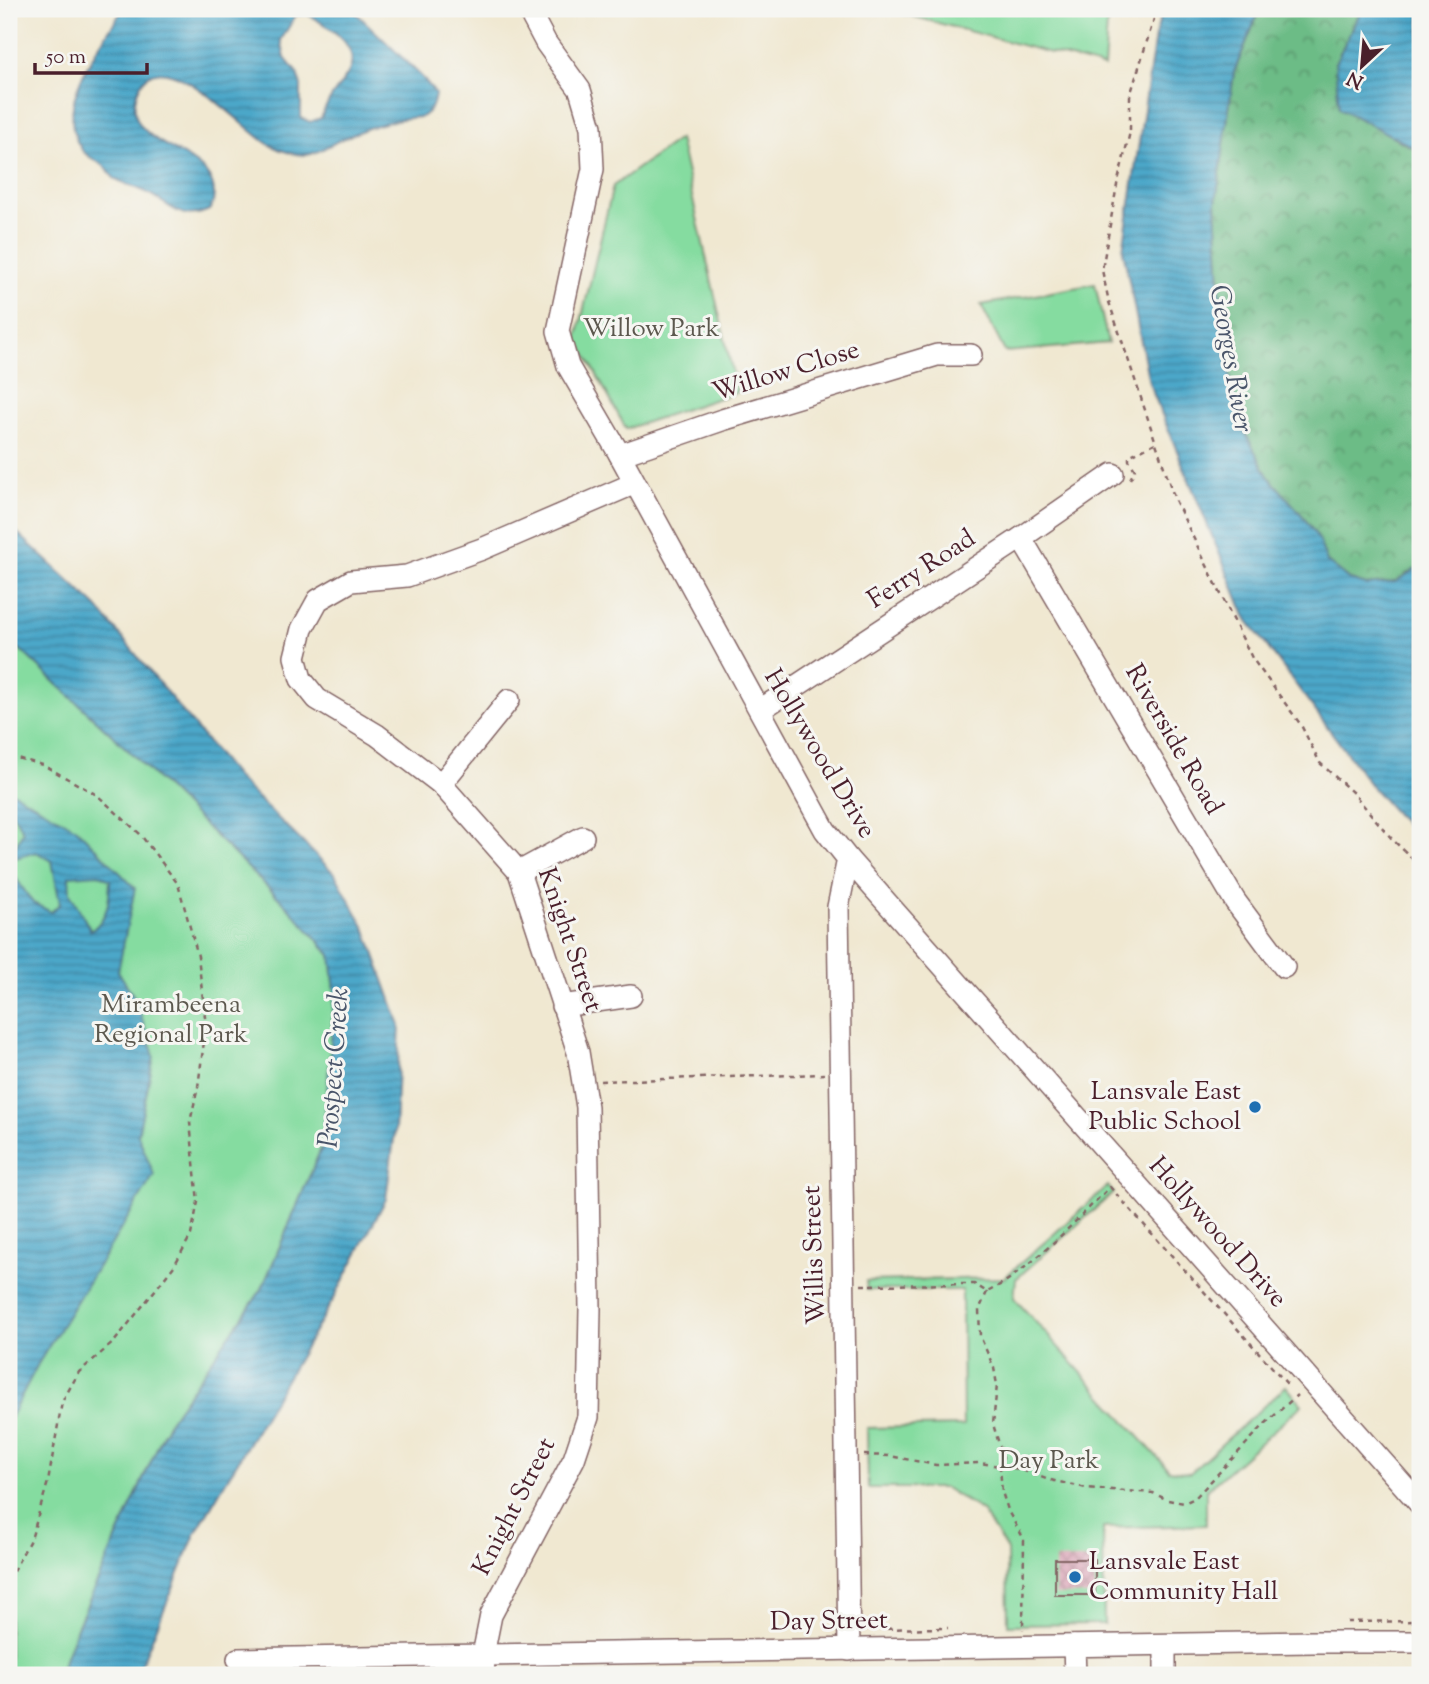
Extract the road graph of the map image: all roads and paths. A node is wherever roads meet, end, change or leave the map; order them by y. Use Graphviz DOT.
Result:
graph roads {
  1 [pos="528,9"];
  2 [pos="1157,9"];
  3 [pos="971,355"];
  4 [pos="1155,443"];
  5 [pos="620,455"];
  6 [pos="1113,474"];
  7 [pos="634,484"];
  8 [pos="1021,538"];
  9 [pos="509,700"];
  10 [pos="760,710"];
  11 [pos="9,756"];
  12 [pos="441,784"];
  13 [pos="583,836"];
  14 [pos="848,859"];
  15 [pos="1420,866"];
  16 [pos="519,872"];
  17 [pos="1284,967"];
  18 [pos="631,996"];
  19 [pos="562,1006"];
  20 [pos="840,1073"];
  21 [pos="583,1082"];
  22 [pos="845,1286"];
  23 [pos="987,1292"];
  24 [pos="1288,1385"];
  25 [pos="1297,1395"];
  26 [pos="847,1453"];
  27 [pos="1000,1467"];
  28 [pos="1420,1504"];
  29 [pos="9,1579"];
  30 [pos="1420,1642"];
  31 [pos="1165,1645"];
  32 [pos="1074,1646"];
  33 [pos="1022,1647"];
  34 [pos="849,1650"];
  35 [pos="238,1660"];
  36 [pos="484,1665"];
  37 [pos="1075,1675"];
  38 [pos="1165,1675"];
  1 -- 5 [label="street, Hollywood Drive"];
  2 -- 4 [label="path"];
  3 -- 5 [label="street, Willow Close"];
  4 -- 6 [label="path"];
  4 -- 15 [label="path"];
  5 -- 7 [label="street, Hollywood Drive"];
  6 -- 8 [label="street, Ferry Road"];
  7 -- 10 [label="street, Hollywood Drive"];
  7 -- 12 [label="street, Knight Street"];
  8 -- 10 [label="street, Ferry Road"];
  8 -- 17 [label="street, Riverside Road"];
  9 -- 12 [label="street"];
  10 -- 14 [label="street, Hollywood Drive"];
  11 -- 29 [label="path"];
  12 -- 16 [label="street, Knight Street"];
  13 -- 16 [label="street"];
  14 -- 20 [label="street, Willis Street"];
  14 -- 28 [label="street, Hollywood Drive"];
  16 -- 19 [label="street, Knight Street"];
  18 -- 19 [label="street"];
  19 -- 21 [label="street, Knight Street"];
  20 -- 21 [label="path"];
  20 -- 22 [label="street, Willis Street"];
  21 -- 36 [label="street, Knight Street"];
  22 -- 23 [label="path"];
  22 -- 26 [label="street, Willis Street"];
  23 -- 24 [label="path"];
  23 -- 27 [label="path"];
  25 -- 27 [label="path"];
  26 -- 27 [label="path"];
  26 -- 34 [label="street, Willis Street"];
  27 -- 33 [label="path"];
  30 -- 31 [label="street, Day Street"];
  31 -- 32 [label="street, Day Street"];
  31 -- 38 [label="street"];
  32 -- 33 [label="street, Day Street"];
  32 -- 37 [label="street"];
  33 -- 34 [label="street, Day Street"];
  34 -- 36 [label="street, Day Street"];
  35 -- 36 [label="street, Day Street"];
}
